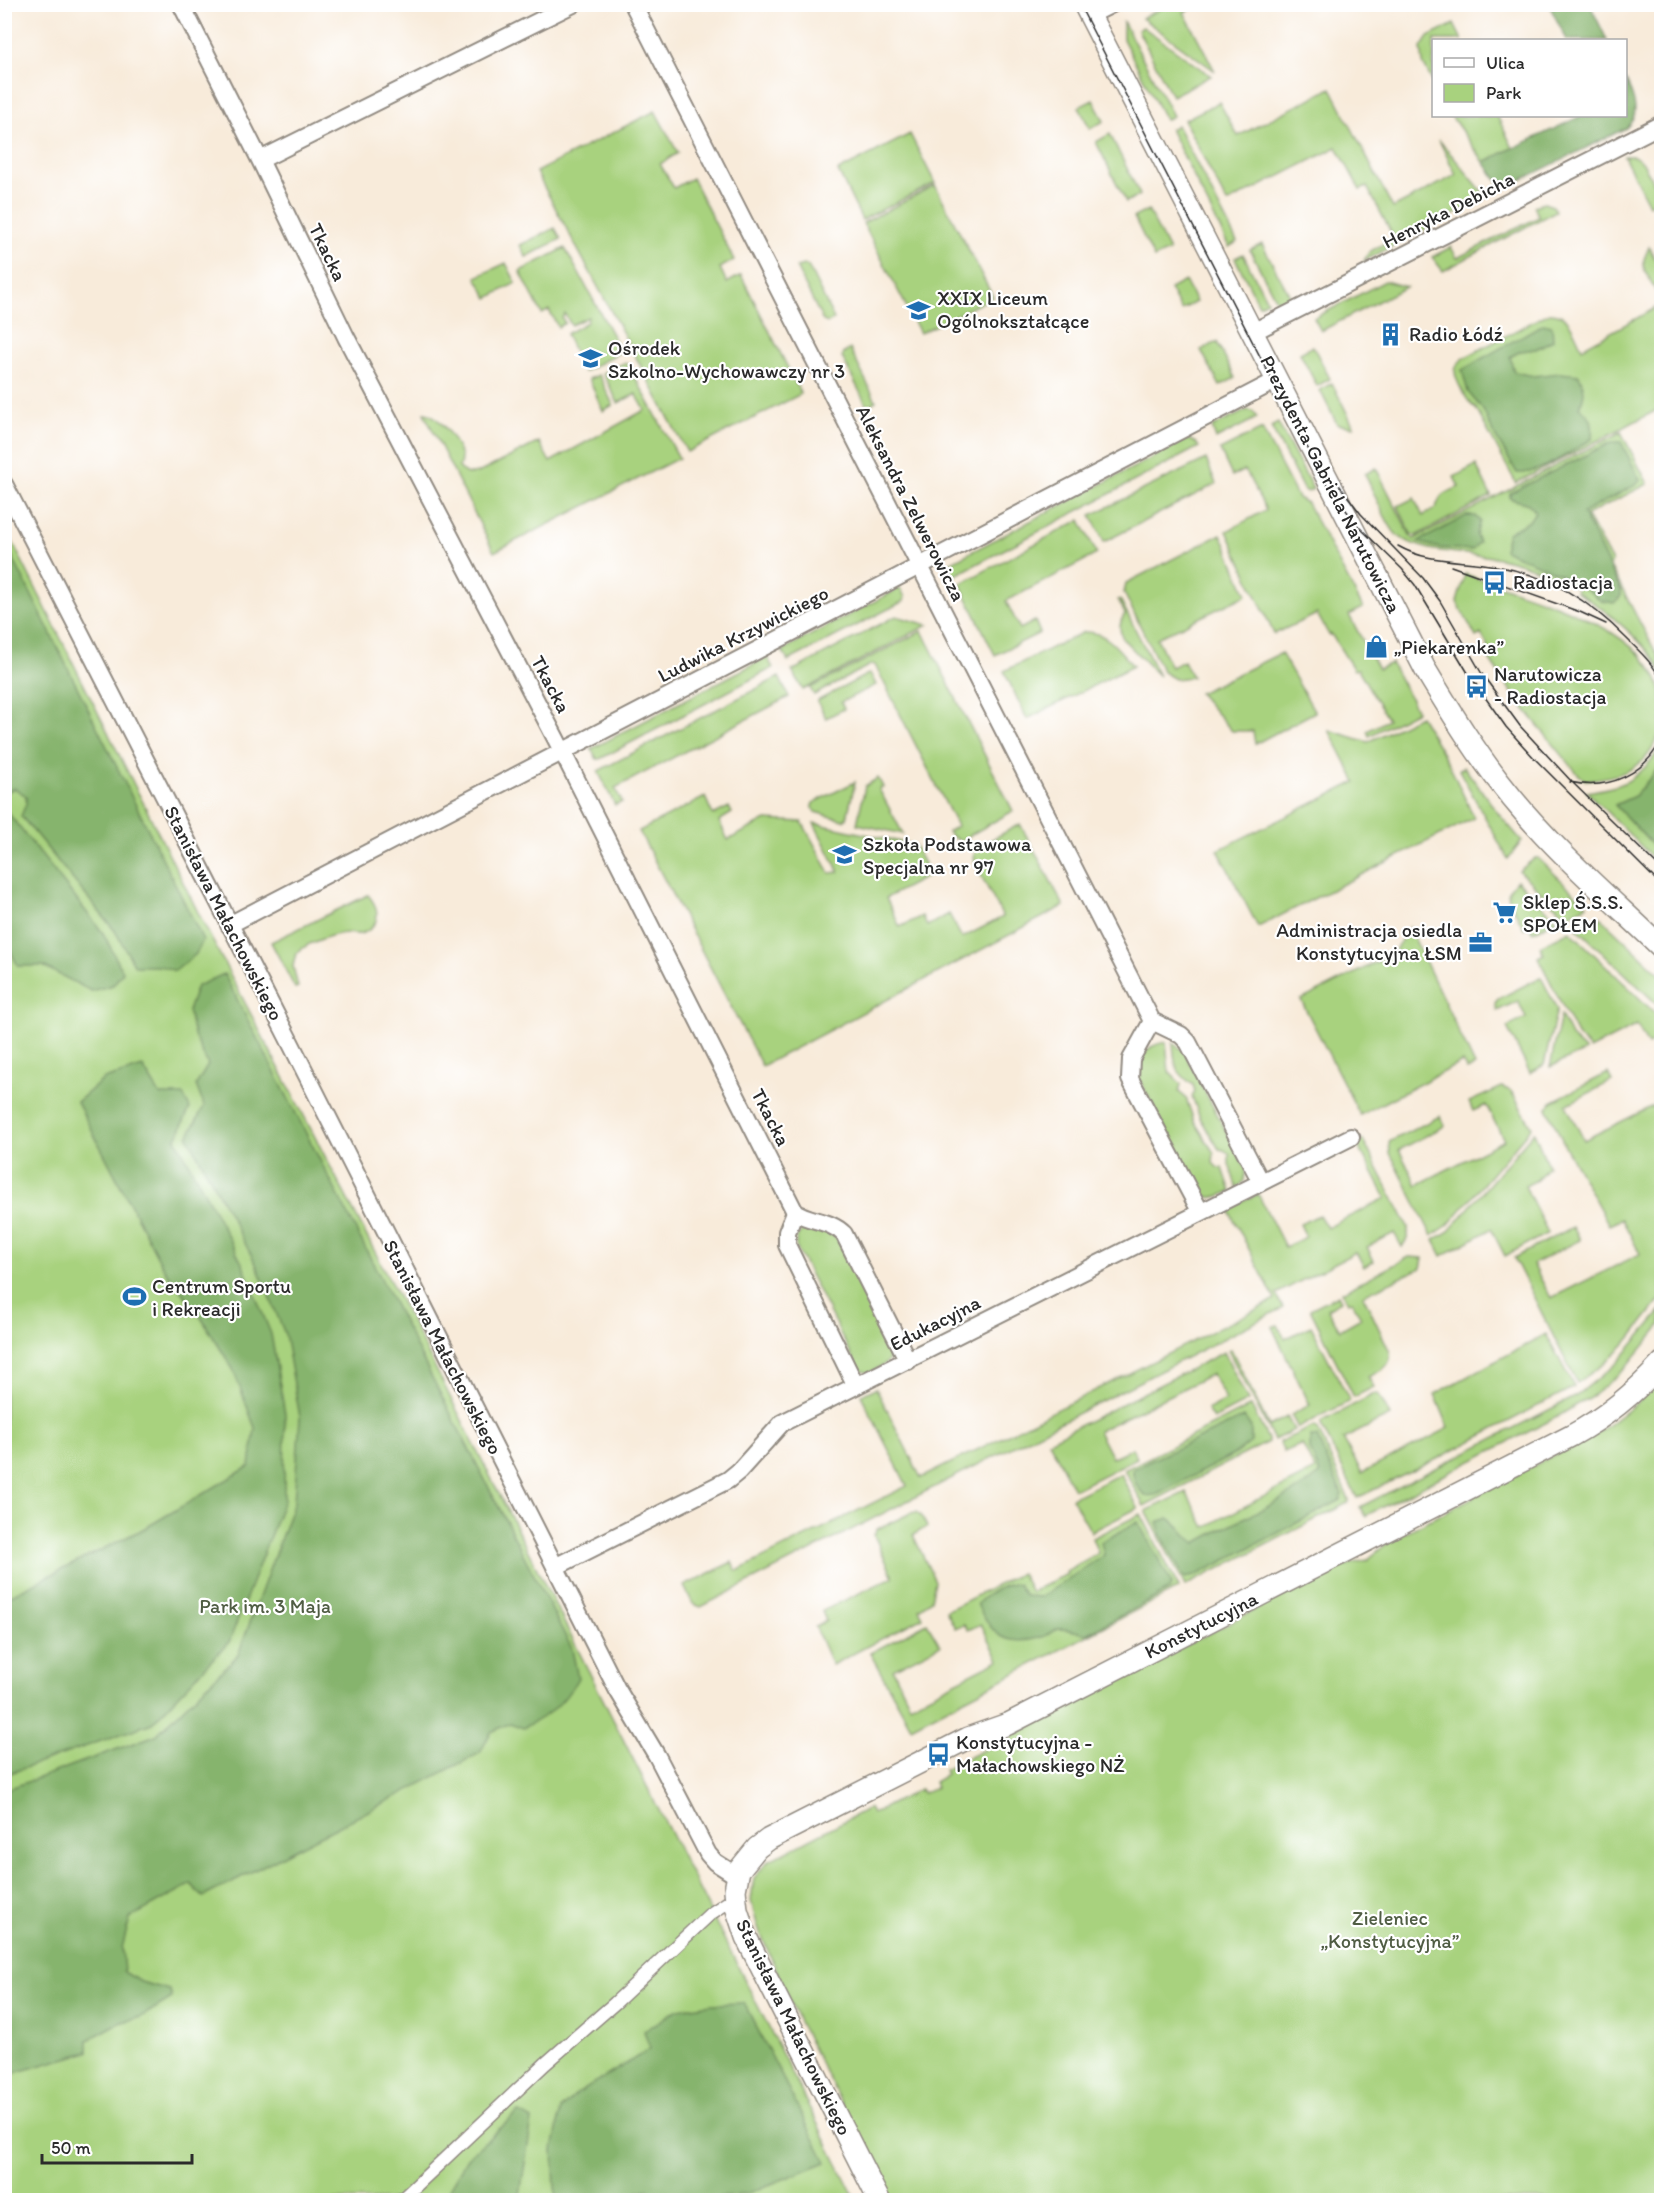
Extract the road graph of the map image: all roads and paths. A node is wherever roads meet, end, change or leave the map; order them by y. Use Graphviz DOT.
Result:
graph roads {
  1 [pos="181,4"];
  2 [pos="573,4"];
  3 [pos="633,4"];
  4 [pos="1113,4"];
  5 [pos="1087,10"];
  6 [pos="1662,124"];
  7 [pos="260,160"];
  8 [pos="1253,332"];
  9 [pos="1277,380"];
  10 [pos="4,484"];
  11 [pos="920,567"];
  12 [pos="562,752"];
  13 [pos="229,925"];
  14 [pos="1662,948"];
  15 [pos="1152,1022"];
  16 [pos="1351,1137"];
  17 [pos="1261,1182"];
  18 [pos="1200,1211"];
  19 [pos="795,1212"];
  20 [pos="908,1360"];
  21 [pos="1662,1363"];
  22 [pos="856,1386"];
  23 [pos="555,1567"];
  24 [pos="737,1876"];
  25 [pos="736,1897"];
  26 [pos="400,2200"];
  27 [pos="879,2200"];
  1 -- 7 [label="street, Tkacka"];
  2 -- 7 [label="street"];
  3 -- 11 [label="street, Aleksandra Zelwerowicza"];
  4 -- 5 [label="street"];
  5 -- 8 [label="street, Prezydenta Gabriela Narutowicza"];
  6 -- 8 [label="street, Henryka Debicha"];
  7 -- 12 [label="street, Tkacka"];
  8 -- 9 [label="street, Prezydenta Gabriela Narutowicza"];
  9 -- 11 [label="street, Ludwika Krzywickiego"];
  9 -- 14 [label="street, Prezydenta Gabriela Narutowicza"];
  10 -- 13 [label="street, Stanisława Małachowskiego"];
  11 -- 12 [label="street, Ludwika Krzywickiego"];
  11 -- 15 [label="street, Aleksandra Zelwerowicza"];
  12 -- 13 [label="street, Ludwika Krzywickiego"];
  12 -- 19 [label="street, Tkacka"];
  13 -- 23 [label="street, Stanisława Małachowskiego"];
  15 -- 17 [label="street"];
  15 -- 18 [label="street"];
  16 -- 17 [label="street, Edukacyjna"];
  17 -- 18 [label="street, Edukacyjna"];
  18 -- 20 [label="street, Edukacyjna"];
  19 -- 20 [label="street"];
  19 -- 22 [label="street"];
  20 -- 22 [label="street, Edukacyjna"];
  21 -- 24 [label="street, Konstytucyjna"];
  22 -- 23 [label="street, Edukacyjna"];
  23 -- 24 [label="street, Stanisława Małachowskiego"];
  24 -- 25 [label="street, Stanisława Małachowskiego"];
  25 -- 26 [label="street"];
  25 -- 27 [label="street, Stanisława Małachowskiego"];
}
